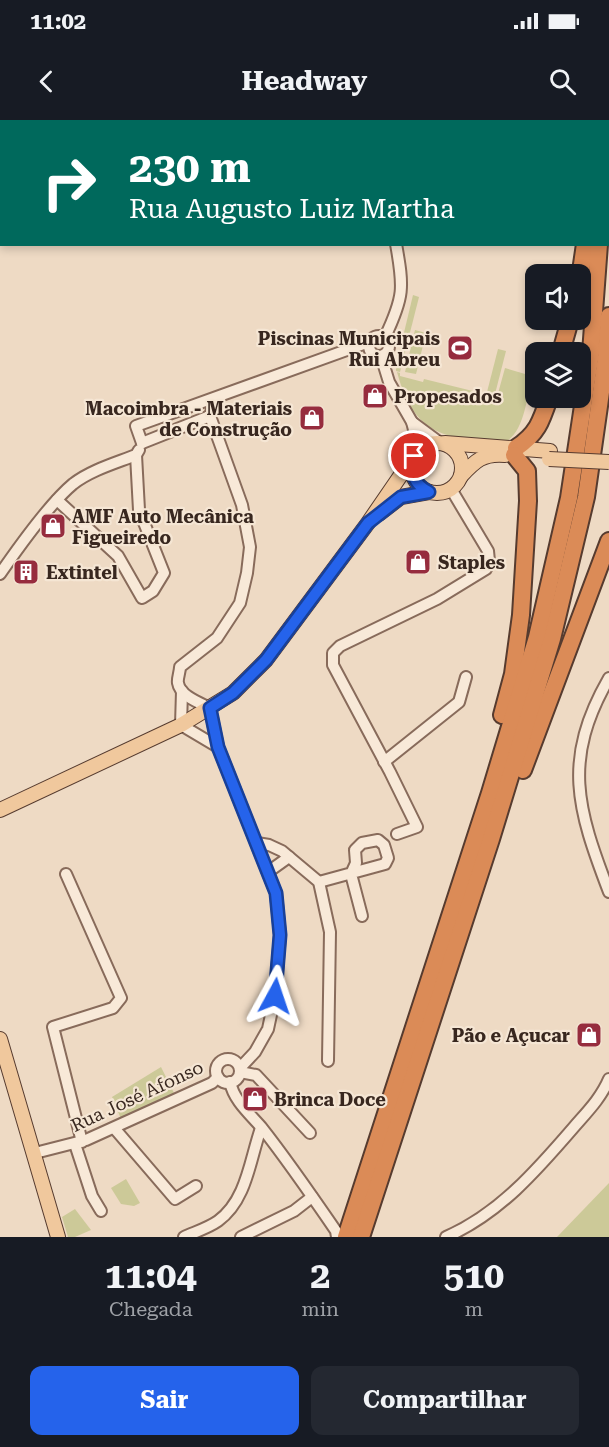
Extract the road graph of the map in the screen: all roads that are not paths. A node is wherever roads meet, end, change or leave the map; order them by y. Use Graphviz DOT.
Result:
graph roads {
  1 [pos="396,246"];
  2 [pos="585,246"];
  3 [pos="599,246"];
  4 [pos="582,264"];
  5 [pos="609,316"];
  6 [pos="385,338"];
  7 [pos="369,342"];
  8 [pos="381,356"];
  9 [pos="218,398"];
  10 [pos="545,408"];
  11 [pos="210,416"];
  12 [pos="412,422"];
  13 [pos="142,443"];
  14 [pos="442,443"];
  15 [pos="515,452"];
  16 [pos="417,453"];
  17 [pos="609,454"];
  18 [pos="136,455"];
  19 [pos="549,455"];
  20 [pos="609,462"];
  21 [pos="461,476"];
  22 [pos="451,489"];
  23 [pos="429,492"];
  24 [pos="57,500"];
  25 [pos="368,523"];
  26 [pos="609,541"];
  27 [pos="0,574"];
  28 [pos="466,677"];
  29 [pos="609,678"];
  30 [pos="182,691"];
  31 [pos="210,708"];
  32 [pos="181,725"];
  33 [pos="218,747"];
  34 [pos="384,762"];
  35 [pos="0,810"];
  36 [pos="397,834"];
  37 [pos="484,837"];
  38 [pos="257,843"];
  39 [pos="290,857"];
  40 [pos="268,872"];
  41 [pos="66,874"];
  42 [pos="319,882"];
  43 [pos="609,892"];
  44 [pos="362,916"];
  45 [pos="1,1047"];
  46 [pos="255,1052"];
  47 [pos="230,1059"];
  48 [pos="328,1061"];
  49 [pos="240,1070"];
  50 [pos="5,1076"];
  51 [pos="218,1077"];
  52 [pos="609,1079"];
  53 [pos="230,1082"];
  54 [pos="606,1089"];
  55 [pos="261,1128"];
  56 [pos="115,1129"];
  57 [pos="310,1132"];
  58 [pos="78,1143"];
  59 [pos="35,1153"];
  60 [pos="196,1186"];
  61 [pos="312,1197"];
  62 [pos="101,1210"];
  63 [pos="58,1237"];
  64 [pos="184,1237"];
  65 [pos="241,1237"];
  66 [pos="337,1237"];
  67 [pos="346,1237"];
  68 [pos="361,1237"];
  69 [pos="446,1237"];
  1 -- 6 [label="street"];
  2 -- 4 [label="highway"];
  3 -- 37 [label="highway"];
  5 -- 37 [label="highway"];
  6 -- 7 [label="street"];
  6 -- 8 [label="street"];
  7 -- 8 [label="street"];
  7 -- 9 [label="street"];
  8 -- 12 [label="street"];
  9 -- 11 [label="street"];
  9 -- 13 [label="street"];
  10 -- 15 [label="highway"];
  11 -- 13 [label="street"];
  11 -- 30 [label="street"];
  12 -- 14 [label="street"];
  12 -- 16 [label="street"];
  13 -- 18 [label="street"];
  14 -- 15 [label="main road"];
  14 -- 16 [label="main road"];
  14 -- 21 [label="main road"];
  15 -- 19 [label="main road"];
  15 -- 21 [label="main road"];
  15 -- 37 [label="highway"];
  16 -- 23 [label="main road"];
  16 -- 25 [label="main road"];
  17 -- 19 [label="main road"];
  18 -- 24 [label="street"];
  18 -- 24 [label="street"];
  19 -- 20 [label="main road, bridge"];
  21 -- 22 [label="main road"];
  22 -- 23 [label="main road"];
  22 -- 34 [label="street"];
  23 -- 25 [label="main road"];
  24 -- 27 [label="street"];
  25 -- 31 [label="main road"];
  26 -- 37 [label="highway"];
  28 -- 34 [label="street"];
  29 -- 43 [label="street"];
  30 -- 31 [label="street"];
  30 -- 32 [label="street"];
  31 -- 32 [label="main road"];
  31 -- 33 [label="street"];
  32 -- 33 [label="street"];
  32 -- 35 [label="main road"];
  33 -- 38 [label="street"];
  34 -- 36 [label="street"];
  37 -- 67 [label="highway"];
  37 -- 68 [label="highway"];
  38 -- 39 [label="street"];
  38 -- 40 [label="street"];
  39 -- 40 [label="street"];
  39 -- 42 [label="street"];
  40 -- 46 [label="street"];
  41 -- 58 [label="street"];
  42 -- 44 [label="street"];
  42 -- 48 [label="street"];
  45 -- 50 [label="main road"];
  46 -- 47 [label="street"];
  46 -- 49 [label="street"];
  47 -- 49 [label="street"];
  47 -- 51 [label="street"];
  49 -- 53 [label="street"];
  49 -- 57 [label="street"];
  50 -- 59 [label="main road"];
  51 -- 53 [label="street"];
  51 -- 56 [label="street, Rua José Afonso"];
  52 -- 54 [label="street"];
  53 -- 55 [label="street"];
  54 -- 69 [label="street"];
  55 -- 61 [label="street"];
  55 -- 64 [label="street"];
  56 -- 58 [label="street, Rua José Afonso"];
  56 -- 60 [label="street"];
  58 -- 59 [label="street, Rua José Afonso"];
  58 -- 62 [label="street"];
  59 -- 63 [label="main road"];
  61 -- 65 [label="street"];
  61 -- 66 [label="street"];
}
